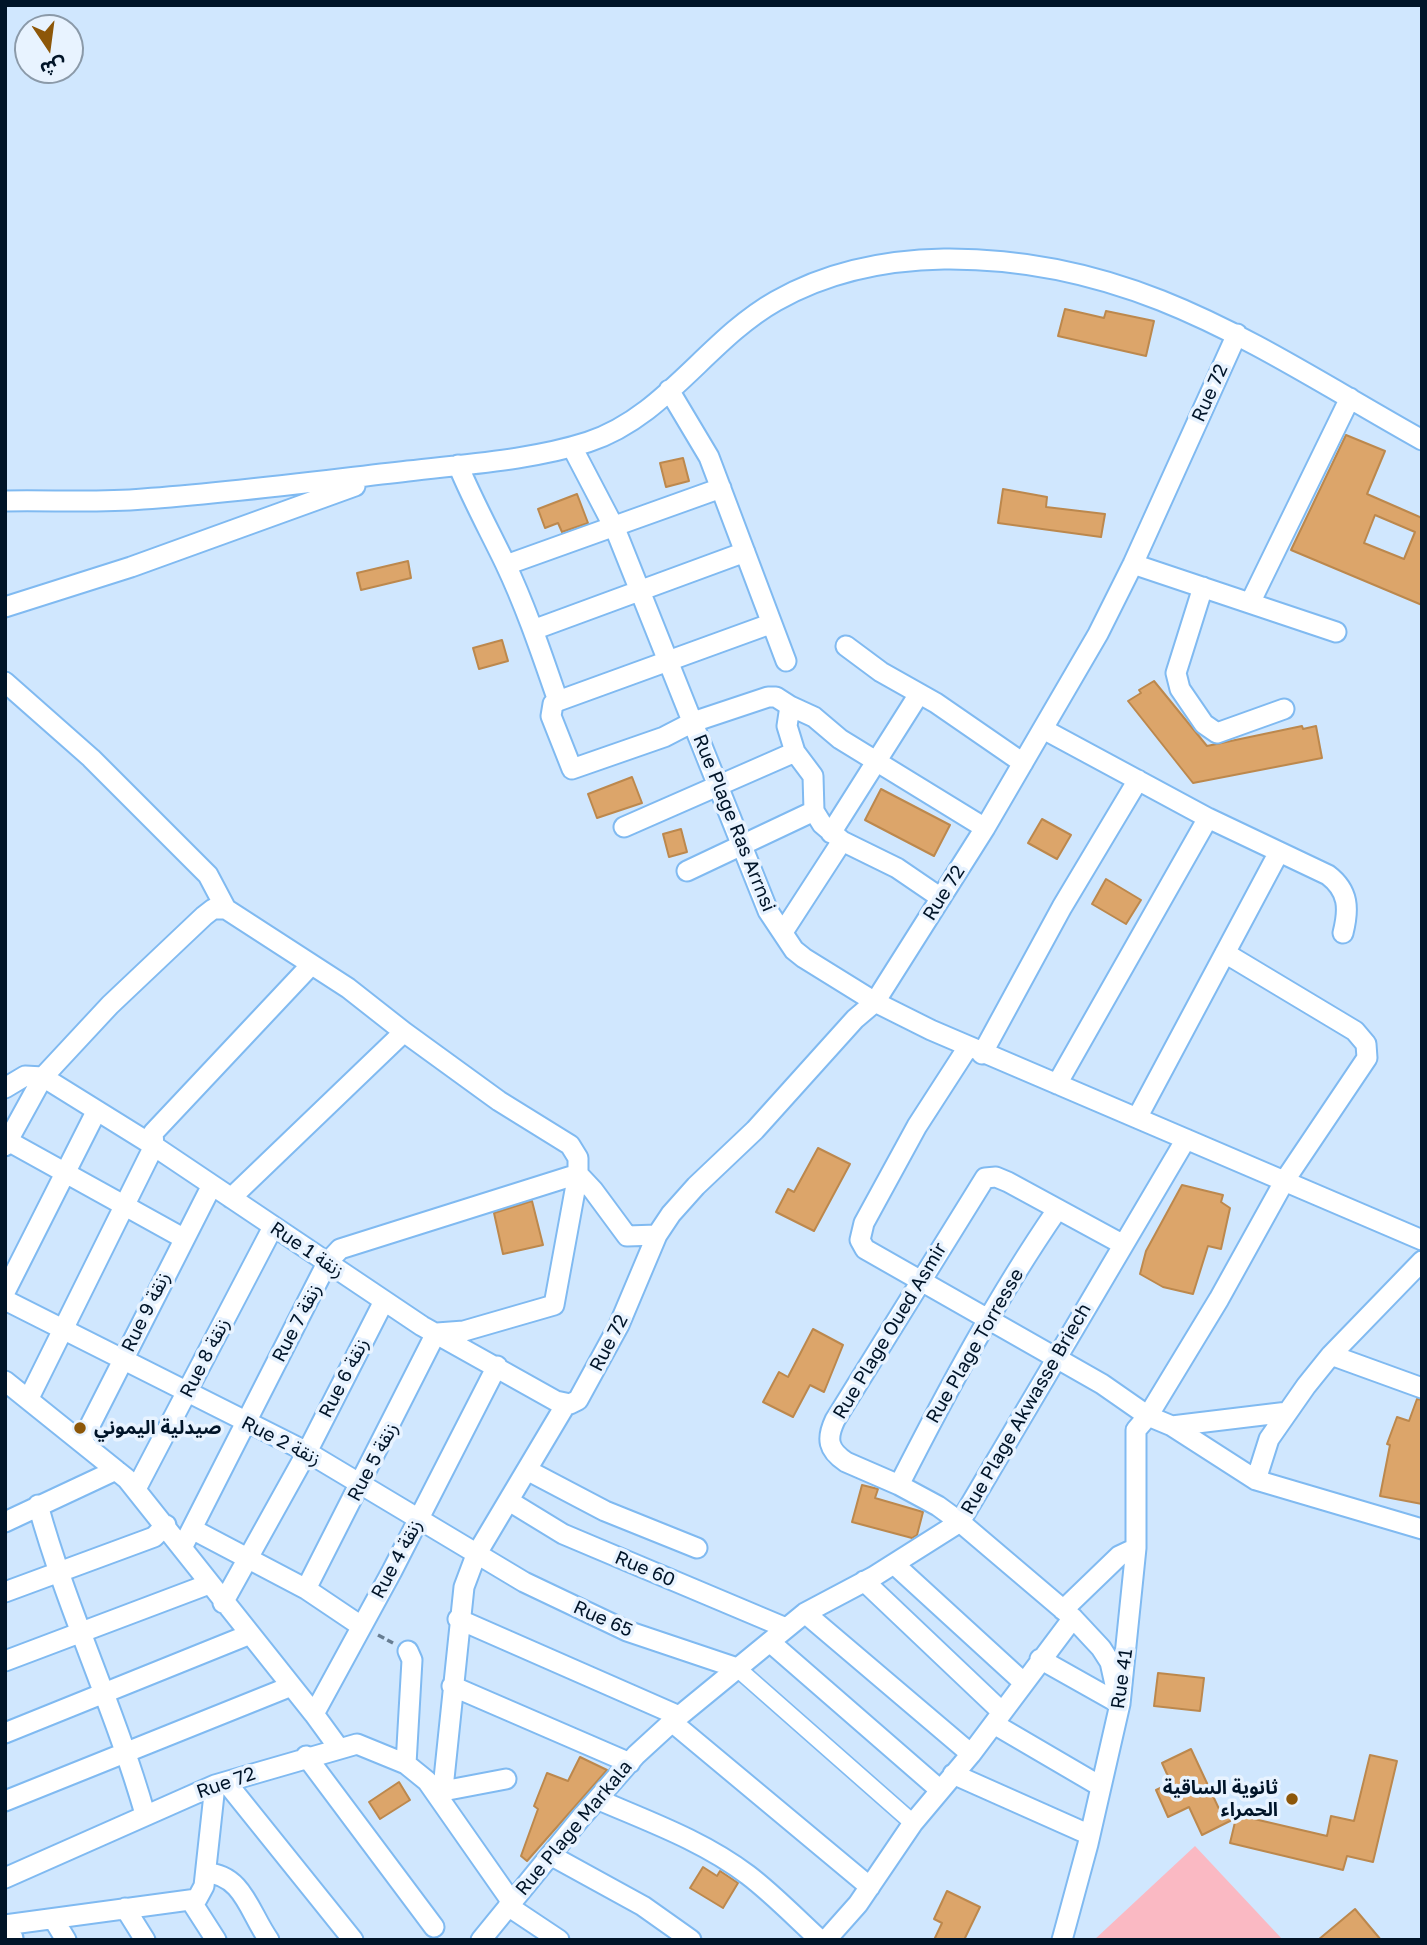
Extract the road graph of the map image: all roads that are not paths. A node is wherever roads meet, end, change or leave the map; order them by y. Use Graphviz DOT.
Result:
graph roads {
  1 [pos="1237,334"];
  2 [pos="670,390"];
  3 [pos="1350,398"];
  4 [pos="1422,440"];
  5 [pos="572,447"];
  6 [pos="458,465"];
  7 [pos="392,473"];
  8 [pos="721,488"];
  9 [pos="5,501"];
  10 [pos="613,524"];
  11 [pos="745,552"];
  12 [pos="1133,564"];
  13 [pos="506,565"];
  14 [pos="1203,587"];
  15 [pos="640,589"];
  16 [pos="1250,603"];
  17 [pos="5,607"];
  18 [pos="770,624"];
  19 [pos="533,630"];
  20 [pos="1336,632"];
  21 [pos="846,646"];
  22 [pos="786,661"];
  23 [pos="667,662"];
  24 [pos="5,682"];
  25 [pos="919,694"];
  26 [pos="558,701"];
  27 [pos="790,706"];
  28 [pos="1284,709"];
  29 [pos="693,722"];
  30 [pos="1043,729"];
  31 [pos="795,752"];
  32 [pos="875,761"];
  33 [pos="1023,763"];
  34 [pos="1138,780"];
  35 [pos="717,785"];
  36 [pos="814,811"];
  37 [pos="1208,818"];
  38 [pos="624,827"];
  39 [pos="985,828"];
  40 [pos="836,837"];
  41 [pos="740,844"];
  42 [pos="1279,852"];
  43 [pos="687,871"];
  44 [pos="941,898"];
  45 [pos="226,909"];
  46 [pos="783,932"];
  47 [pos="1343,933"];
  48 [pos="1225,953"];
  49 [pos="311,965"];
  50 [pos="875,1002"];
  51 [pos="404,1032"];
  52 [pos="975,1050"];
  53 [pos="43,1077"];
  54 [pos="1057,1084"];
  55 [pos="5,1088"];
  56 [pos="96,1112"];
  57 [pos="1138,1118"];
  58 [pos="1186,1139"];
  59 [pos="6,1144"];
  60 [pos="154,1146"];
  61 [pos="65,1173"];
  62 [pos="578,1174"];
  63 [pos="1285,1180"];
  64 [pos="212,1185"];
  65 [pos="231,1198"];
  66 [pos="123,1205"];
  67 [pos="1057,1210"];
  68 [pos="273,1227"];
  69 [pos="657,1235"];
  70 [pos="183,1238"];
  71 [pos="1422,1240"];
  72 [pos="1122,1244"];
  73 [pos="1422,1261"];
  74 [pos="327,1263"];
  75 [pos="921,1279"];
  76 [pos="5,1292"];
  77 [pos="5,1300"];
  78 [pos="384,1301"];
  79 [pos="990,1318"];
  80 [pos="62,1329"];
  81 [pos="436,1333"];
  82 [pos="1331,1354"];
  83 [pos="123,1360"];
  84 [pos="1055,1360"];
  85 [pos="497,1366"];
  86 [pos="5,1381"];
  87 [pos="1422,1388"];
  88 [pos="187,1394"];
  89 [pos="29,1398"];
  90 [pos="572,1402"];
  91 [pos="1288,1412"];
  92 [pos="1148,1416"];
  93 [pos="246,1424"];
  94 [pos="1172,1426"];
  95 [pos="82,1441"];
  96 [pos="307,1452"];
  97 [pos="116,1469"];
  98 [pos="527,1470"];
  99 [pos="1256,1479"];
  100 [pos="360,1485"];
  101 [pos="899,1485"];
  102 [pos="136,1489"];
  103 [pos="509,1501"];
  104 [pos="38,1505"];
  105 [pos="418,1521"];
  106 [pos="5,1522"];
  107 [pos="960,1522"];
  108 [pos="166,1525"];
  109 [pos="192,1529"];
  110 [pos="1422,1529"];
  111 [pos="182,1548"];
  112 [pos="697,1548"];
  113 [pos="1136,1548"];
  114 [pos="476,1555"];
  115 [pos="249,1558"];
  116 [pos="894,1564"];
  117 [pos="57,1573"];
  118 [pos="864,1581"];
  119 [pos="209,1584"];
  120 [pos="306,1589"];
  121 [pos="5,1592"];
  122 [pos="223,1603"];
  123 [pos="805,1613"];
  124 [pos="1068,1614"];
  125 [pos="458,1619"];
  126 [pos="361,1626"];
  127 [pos="786,1628"];
  128 [pos="81,1633"];
  129 [pos="248,1635"];
  130 [pos="770,1642"];
  131 [pos="408,1651"];
  132 [pos="1040,1659"];
  133 [pos="5,1661"];
  134 [pos="737,1668"];
  135 [pos="1023,1682"];
  136 [pos="289,1686"];
  137 [pos="452,1686"];
  138 [pos="103,1694"];
  139 [pos="1120,1704"];
  140 [pos="314,1714"];
  141 [pos="998,1718"];
  142 [pos="675,1719"];
  143 [pos="5,1734"];
  144 [pos="338,1747"];
  145 [pos="128,1753"];
  146 [pos="971,1754"];
  147 [pos="306,1756"];
  148 [pos="630,1763"];
  149 [pos="406,1764"];
  150 [pos="953,1774"];
  151 [pos="506,1779"];
  152 [pos="221,1784"];
  153 [pos="1100,1786"];
  154 [pos="939,1789"];
  155 [pos="442,1795"];
  156 [pos="599,1800"];
  157 [pos="5,1801"];
  158 [pos="145,1814"];
  159 [pos="913,1823"];
  160 [pos="1090,1835"];
  161 [pos="552,1856"];
  162 [pos="206,1873"];
  163 [pos="5,1878"];
  164 [pos="870,1887"];
  165 [pos="191,1901"];
  166 [pos="510,1904"];
  167 [pos="125,1908"];
  168 [pos="54,1920"];
  169 [pos="434,1927"];
  170 [pos="9,1934"];
  171 [pos="66,1940"];
  172 [pos="145,1940"];
  173 [pos="216,1940"];
  174 [pos="269,1940"];
  175 [pos="353,1940"];
  176 [pos="481,1940"];
  177 [pos="559,1940"];
  178 [pos="691,1940"];
  179 [pos="820,1940"];
  180 [pos="826,1940"];
  181 [pos="1062,1940"];
  1 -- 2 [label="street"];
  1 -- 3 [label="street"];
  1 -- 12 [label="street, Rue 72"];
  2 -- 5 [label="street"];
  2 -- 8 [label="street"];
  3 -- 4 [label="street"];
  3 -- 16 [label="street"];
  5 -- 6 [label="street"];
  5 -- 10 [label="street, Rue Plage Ras Arrnsi"];
  6 -- 7 [label="street"];
  6 -- 13 [label="street"];
  7 -- 9 [label="street"];
  7 -- 17 [label="street"];
  8 -- 10 [label="street"];
  8 -- 11 [label="street"];
  10 -- 13 [label="street"];
  10 -- 15 [label="street, Rue Plage Ras Arrnsi"];
  11 -- 15 [label="street"];
  11 -- 18 [label="street"];
  12 -- 14 [label="street"];
  12 -- 30 [label="street, Rue 72"];
  13 -- 19 [label="street"];
  14 -- 16 [label="street"];
  14 -- 28 [label="street"];
  15 -- 19 [label="street"];
  15 -- 23 [label="street, Rue Plage Ras Arrnsi"];
  16 -- 20 [label="street"];
  18 -- 22 [label="street"];
  18 -- 23 [label="street"];
  19 -- 26 [label="street"];
  21 -- 25 [label="street"];
  23 -- 26 [label="street"];
  23 -- 29 [label="street, Rue Plage Ras Arrnsi"];
  24 -- 45 [label="street"];
  25 -- 32 [label="street"];
  25 -- 33 [label="street"];
  26 -- 29 [label="street"];
  27 -- 29 [label="street"];
  27 -- 31 [label="street"];
  27 -- 32 [label="street"];
  29 -- 35 [label="street, Rue Plage Ras Arrnsi"];
  30 -- 33 [label="street, Rue 72"];
  30 -- 34 [label="street"];
  31 -- 35 [label="street"];
  31 -- 36 [label="street"];
  32 -- 39 [label="street"];
  32 -- 40 [label="street"];
  33 -- 39 [label="street, Rue 72"];
  34 -- 37 [label="street"];
  34 -- 52 [label="street"];
  35 -- 38 [label="street"];
  35 -- 41 [label="street, Rue Plage Ras Arrnsi"];
  36 -- 40 [label="street"];
  36 -- 41 [label="street"];
  37 -- 42 [label="street"];
  37 -- 54 [label="street"];
  39 -- 44 [label="street, Rue 72"];
  40 -- 44 [label="street"];
  40 -- 46 [label="street"];
  41 -- 43 [label="street"];
  41 -- 46 [label="street, Rue Plage Ras Arrnsi"];
  42 -- 47 [label="street"];
  42 -- 48 [label="street"];
  44 -- 50 [label="street, Rue 72"];
  45 -- 49 [label="street"];
  45 -- 53 [label="street"];
  46 -- 50 [label="street, Rue Plage Ras Arrnsi"];
  48 -- 57 [label="street"];
  48 -- 63 [label="street, Rue 41"];
  49 -- 51 [label="street"];
  49 -- 60 [label="street"];
  50 -- 52 [label="street, Rue Plage Ras Arrnsi"];
  50 -- 69 [label="street, Rue 72"];
  51 -- 62 [label="street"];
  51 -- 65 [label="street"];
  52 -- 54 [label="street, Rue Plage Ras Arrnsi"];
  52 -- 75 [label="street"];
  53 -- 55 [label="street"];
  53 -- 56 [label="street, Rue 1 زنقة"];
  53 -- 59 [label="street"];
  54 -- 57 [label="street, Rue Plage Ras Arrnsi"];
  56 -- 60 [label="street, Rue 1 زنقة"];
  56 -- 61 [label="street"];
  57 -- 58 [label="street, Rue Plage Ras Arrnsi"];
  58 -- 63 [label="street, Rue Plage Ras Arrnsi"];
  58 -- 72 [label="street, Rue Plage Akwasse Briech"];
  59 -- 61 [label="street"];
  60 -- 64 [label="street, Rue 1 زنقة"];
  60 -- 66 [label="street"];
  61 -- 66 [label="street"];
  61 -- 76 [label="street"];
  62 -- 69 [label="street"];
  62 -- 74 [label="street, Rue 7 زنقة"];
  62 -- 81 [label="street"];
  63 -- 71 [label="street, Rue Plage Ras Arrnsi"];
  63 -- 92 [label="street, Rue 41"];
  64 -- 65 [label="street, Rue 1 زنقة"];
  64 -- 70 [label="street, Rue 9 زنقة"];
  65 -- 68 [label="street, Rue 1 زنقة"];
  66 -- 70 [label="street"];
  66 -- 80 [label="street"];
  67 -- 72 [label="street, Rue Plage Oued Asmir"];
  67 -- 75 [label="street, Rue Plage Oued Asmir"];
  67 -- 79 [label="street, Rue Plage Torresse"];
  68 -- 74 [label="street, Rue 1 زنقة"];
  68 -- 88 [label="street, Rue 8 زنقة"];
  69 -- 90 [label="street, Rue 72"];
  70 -- 83 [label="street, Rue 9 زنقة"];
  72 -- 84 [label="street, Rue Plage Akwasse Briech"];
  73 -- 82 [label="street"];
  74 -- 78 [label="street, Rue 1 زنقة"];
  74 -- 93 [label="street, Rue 7 زنقة"];
  75 -- 79 [label="street"];
  75 -- 101 [label="street, Rue Plage Oued Asmir"];
  77 -- 80 [label="street, Rue 2 زنقة"];
  78 -- 81 [label="street, Rue 1 زنقة"];
  78 -- 96 [label="street, Rue 6 زنقة"];
  79 -- 84 [label="street"];
  79 -- 101 [label="street, Rue Plage Torresse"];
  80 -- 83 [label="street, Rue 2 زنقة"];
  80 -- 89 [label="street"];
  81 -- 85 [label="street, Rue 1 زنقة"];
  81 -- 100 [label="street, Rue 5 زنقة"];
  82 -- 87 [label="street"];
  82 -- 91 [label="street"];
  83 -- 88 [label="street, Rue 2 زنقة"];
  83 -- 95 [label="street, Rue 9 زنقة"];
  84 -- 92 [label="street"];
  84 -- 107 [label="street, Rue Plage Akwasse Briech"];
  85 -- 90 [label="street, Rue 1 زنقة"];
  85 -- 105 [label="street, Rue 4 زنقة"];
  86 -- 89 [label="street"];
  88 -- 93 [label="street, Rue 2 زنقة"];
  88 -- 102 [label="street, Rue 8 زنقة"];
  89 -- 95 [label="street"];
  90 -- 98 [label="street, Rue 72"];
  91 -- 94 [label="street"];
  91 -- 99 [label="street"];
  92 -- 94 [label="street"];
  92 -- 113 [label="street, Rue 41"];
  93 -- 96 [label="street, Rue 2 زنقة"];
  93 -- 109 [label="street, Rue 7 زنقة"];
  94 -- 99 [label="street"];
  95 -- 97 [label="street"];
  96 -- 100 [label="street, Rue 2 زنقة"];
  96 -- 115 [label="street, Rue 6 زنقة"];
  97 -- 102 [label="street"];
  97 -- 104 [label="street"];
  98 -- 103 [label="street, Rue 72"];
  98 -- 112 [label="street"];
  99 -- 110 [label="street"];
  100 -- 105 [label="street, Rue 2 زنقة"];
  100 -- 120 [label="street, Rue 5 زنقة"];
  101 -- 107 [label="street"];
  102 -- 108 [label="street"];
  103 -- 114 [label="street, Rue 72"];
  103 -- 127 [label="street, Rue 60"];
  104 -- 106 [label="street"];
  104 -- 117 [label="street"];
  105 -- 114 [label="street, Rue 2 زنقة"];
  105 -- 126 [label="street, Rue 4 زنقة"];
  107 -- 116 [label="street, Rue Plage Akwasse Briech"];
  107 -- 124 [label="street"];
  108 -- 111 [label="street"];
  108 -- 117 [label="street"];
  109 -- 111 [label="street, Rue 7 زنقة"];
  109 -- 115 [label="street"];
  111 -- 119 [label="street"];
  113 -- 124 [label="street"];
  113 -- 139 [label="street, Rue 41"];
  114 -- 125 [label="street, Rue 72"];
  114 -- 134 [label="street, Rue 65"];
  115 -- 120 [label="street"];
  115 -- 122 [label="street, Rue 6 زنقة"];
  116 -- 118 [label="street, Rue Plage Akwasse Briech"];
  116 -- 135 [label="street"];
  117 -- 121 [label="street"];
  117 -- 128 [label="street"];
  118 -- 123 [label="street, Rue Plage Akwasse Briech"];
  118 -- 141 [label="street"];
  119 -- 122 [label="street"];
  119 -- 128 [label="street"];
  120 -- 126 [label="street"];
  122 -- 129 [label="street"];
  123 -- 127 [label="street, Rue Plage Akwasse Briech"];
  123 -- 146 [label="street"];
  124 -- 132 [label="street"];
  124 -- 139 [label="street"];
  125 -- 137 [label="street, Rue 72"];
  125 -- 142 [label="street"];
  126 -- 140 [label="street, Rue 4 زنقة"];
  127 -- 130 [label="street, Rue Plage Akwasse Briech"];
  128 -- 133 [label="street"];
  128 -- 138 [label="street"];
  129 -- 136 [label="street"];
  129 -- 138 [label="street"];
  130 -- 134 [label="street, Rue Plage Akwasse Briech"];
  130 -- 154 [label="street"];
  131 -- 149 [label="street"];
  132 -- 135 [label="street"];
  132 -- 139 [label="street"];
  134 -- 142 [label="street, Rue Plage Akwasse Briech"];
  134 -- 159 [label="street"];
  135 -- 141 [label="street"];
  136 -- 140 [label="street"];
  136 -- 145 [label="street"];
  137 -- 148 [label="street"];
  137 -- 155 [label="street, Rue 72"];
  138 -- 143 [label="street"];
  138 -- 145 [label="street"];
  139 -- 153 [label="street, Rue 41"];
  140 -- 144 [label="street"];
  141 -- 146 [label="street"];
  141 -- 153 [label="street"];
  142 -- 148 [label="street, Rue Plage Markala"];
  142 -- 164 [label="street"];
  144 -- 147 [label="street, Rue 72"];
  144 -- 149 [label="street, Rue 72"];
  145 -- 157 [label="street"];
  145 -- 158 [label="street"];
  146 -- 150 [label="street"];
  147 -- 152 [label="street, Rue 72"];
  147 -- 169 [label="street"];
  148 -- 156 [label="street, Rue Plage Markala"];
  149 -- 155 [label="street, Rue 72"];
  150 -- 154 [label="street"];
  150 -- 160 [label="street"];
  151 -- 155 [label="street"];
  152 -- 158 [label="street, Rue 72"];
  152 -- 162 [label="street"];
  152 -- 175 [label="street"];
  153 -- 160 [label="street, Rue 41"];
  154 -- 159 [label="street"];
  155 -- 166 [label="street, Rue 72"];
  156 -- 161 [label="street, Rue Plage Markala"];
  156 -- 179 [label="street"];
  158 -- 163 [label="street, Rue 72"];
  159 -- 164 [label="street"];
  160 -- 181 [label="street, Rue 41"];
  161 -- 166 [label="street, Rue Plage Markala"];
  161 -- 178 [label="street"];
  162 -- 165 [label="street"];
  162 -- 174 [label="street"];
  164 -- 180 [label="street"];
  165 -- 167 [label="street"];
  165 -- 173 [label="street"];
  166 -- 176 [label="street, Rue Plage Markala"];
  166 -- 177 [label="street"];
  167 -- 168 [label="street"];
  167 -- 172 [label="street"];
  168 -- 170 [label="street"];
  168 -- 171 [label="street"];
}
